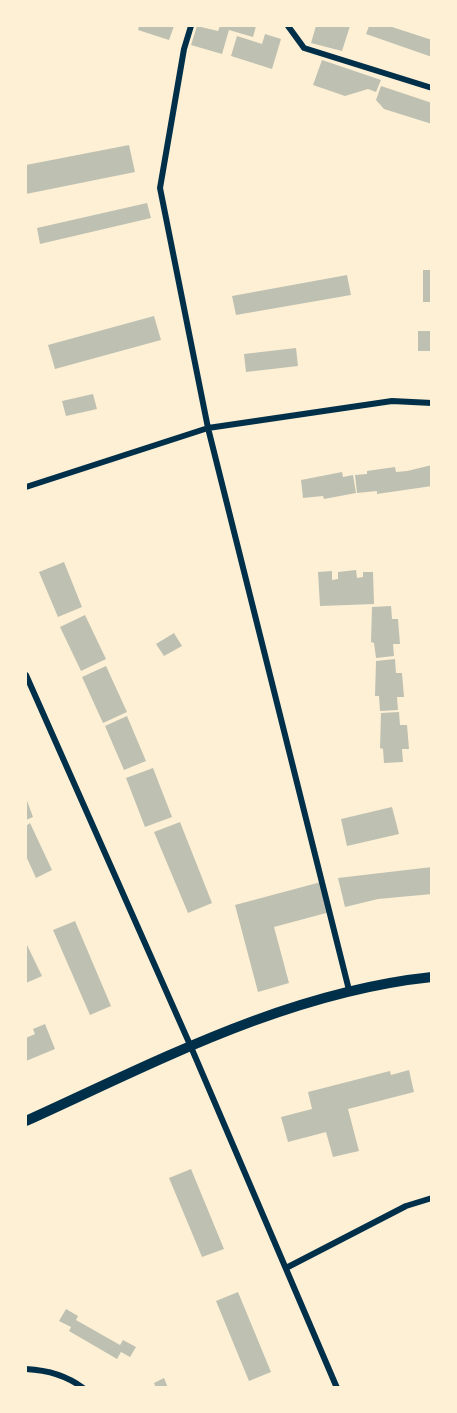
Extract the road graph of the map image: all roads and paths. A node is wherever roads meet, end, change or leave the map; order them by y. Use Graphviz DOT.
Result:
graph roads {
  1 [pos="191,26"];
  2 [pos="288,26"];
  3 [pos="432,88"];
  4 [pos="432,403"];
  5 [pos="208,428"];
  6 [pos="26,487"];
  7 [pos="26,675"];
  8 [pos="432,977"];
  9 [pos="350,990"];
  10 [pos="190,1047"];
  11 [pos="26,1121"];
  12 [pos="432,1198"];
  13 [pos="286,1268"];
  14 [pos="26,1369"];
  15 [pos="83,1388"];
  16 [pos="337,1388"];
  1 -- 5 [label="street"];
  2 -- 3 [label="street"];
  4 -- 5 [label="street"];
  5 -- 6 [label="street"];
  5 -- 9 [label="street"];
  7 -- 10 [label="street"];
  8 -- 9 [label="street"];
  9 -- 10 [label="street"];
  10 -- 11 [label="street"];
  10 -- 13 [label="street"];
  12 -- 13 [label="street"];
  13 -- 16 [label="street"];
  14 -- 15 [label="street"];
}
